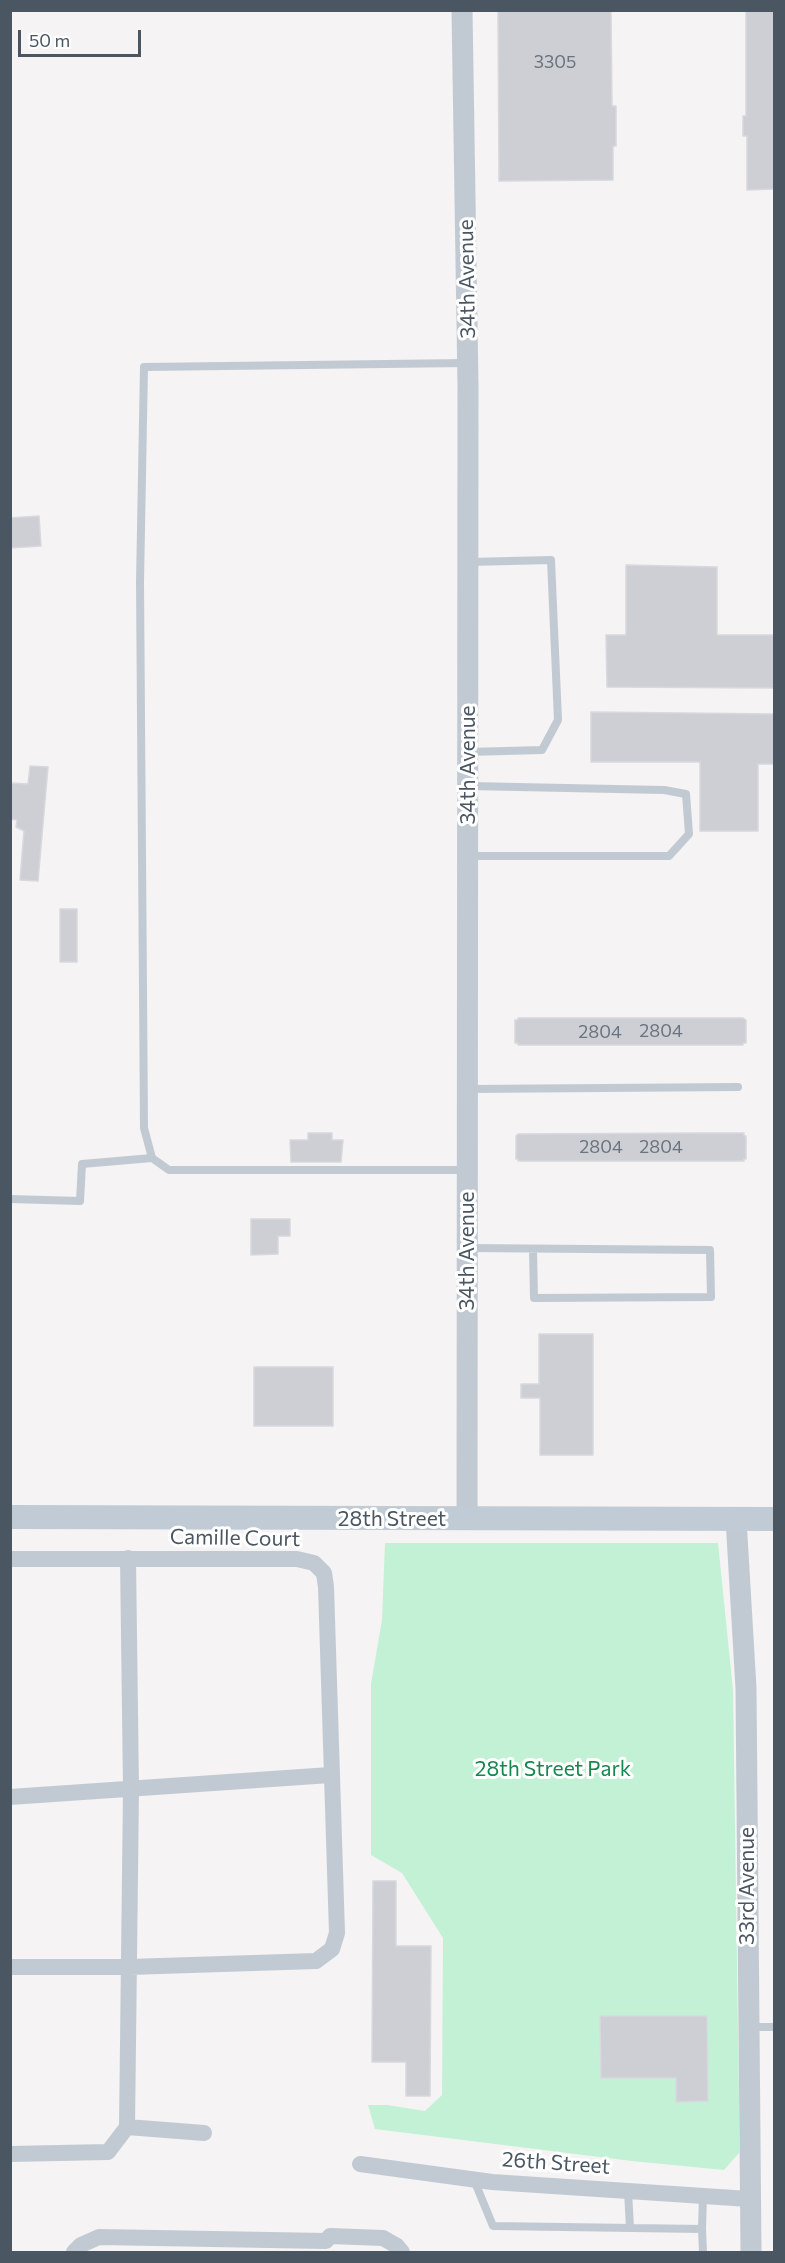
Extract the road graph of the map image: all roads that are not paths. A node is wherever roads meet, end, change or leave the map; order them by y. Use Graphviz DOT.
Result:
graph roads {
  1 [pos="462,10"];
  2 [pos="468,363"];
  3 [pos="468,562"];
  4 [pos="468,752"];
  5 [pos="468,786"];
  6 [pos="468,856"];
  7 [pos="738,1086"];
  8 [pos="468,1089"];
  9 [pos="152,1158"];
  10 [pos="468,1170"];
  11 [pos="10,1199"];
  12 [pos="467,1248"];
  13 [pos="533,1249"];
  14 [pos="10,1517"];
  15 [pos="467,1519"];
  16 [pos="736,1519"];
  17 [pos="774,1519"];
  18 [pos="128,1558"];
  19 [pos="10,1559"];
  20 [pos="330,1775"];
  21 [pos="131,1789"];
  22 [pos="10,1797"];
  23 [pos="10,1967"];
  24 [pos="129,1967"];
  25 [pos="748,2027"];
  26 [pos="774,2027"];
  27 [pos="127,2127"];
  28 [pos="204,2133"];
  29 [pos="10,2154"];
  30 [pos="360,2164"];
  31 [pos="474,2179"];
  32 [pos="628,2191"];
  33 [pos="703,2196"];
  34 [pos="749,2199"];
  35 [pos="630,2228"];
  36 [pos="702,2229"];
  37 [pos="74,2253"];
  38 [pos="402,2253"];
  39 [pos="703,2253"];
  40 [pos="751,2253"];
  1 -- 2 [label="street, 34th Avenue"];
  2 -- 3 [label="street, 34th Avenue"];
  2 -- 9 [label="lane"];
  3 -- 4 [label="street, 34th Avenue"];
  3 -- 4 [label="lane"];
  4 -- 5 [label="street, 34th Avenue"];
  5 -- 6 [label="street, 34th Avenue"];
  5 -- 6 [label="lane"];
  6 -- 8 [label="street, 34th Avenue"];
  7 -- 8 [label="lane"];
  8 -- 10 [label="street, 34th Avenue"];
  9 -- 10 [label="lane"];
  9 -- 11 [label="lane"];
  10 -- 12 [label="street, 34th Avenue"];
  12 -- 13 [label="lane"];
  12 -- 15 [label="street, 34th Avenue"];
  13 -- 13 [label="lane"];
  14 -- 15 [label="main road, 28th Street"];
  15 -- 16 [label="main road, 28th Street"];
  16 -- 17 [label="main road, 28th Street"];
  16 -- 25 [label="street, 33rd Avenue"];
  18 -- 19 [label="street, Camille Court"];
  18 -- 20 [label="street, Camille Court"];
  18 -- 21 [label="street"];
  20 -- 21 [label="street"];
  20 -- 24 [label="street, Camille Court"];
  21 -- 22 [label="street"];
  21 -- 24 [label="street"];
  23 -- 24 [label="street, Camille Court"];
  24 -- 27 [label="street"];
  25 -- 26 [label="lane"];
  25 -- 34 [label="street, 33rd Avenue"];
  27 -- 28 [label="street"];
  27 -- 29 [label="street"];
  30 -- 31 [label="street, 26th Street"];
  31 -- 32 [label="street, 26th Street"];
  31 -- 35 [label="lane"];
  32 -- 33 [label="street, 26th Street"];
  32 -- 35 [label="lane"];
  33 -- 34 [label="street, 26th Street"];
  33 -- 36 [label="lane"];
  34 -- 40 [label="street, 33rd Avenue"];
  35 -- 36 [label="lane"];
  36 -- 39 [label="lane"];
  37 -- 38 [label="street"];
}
